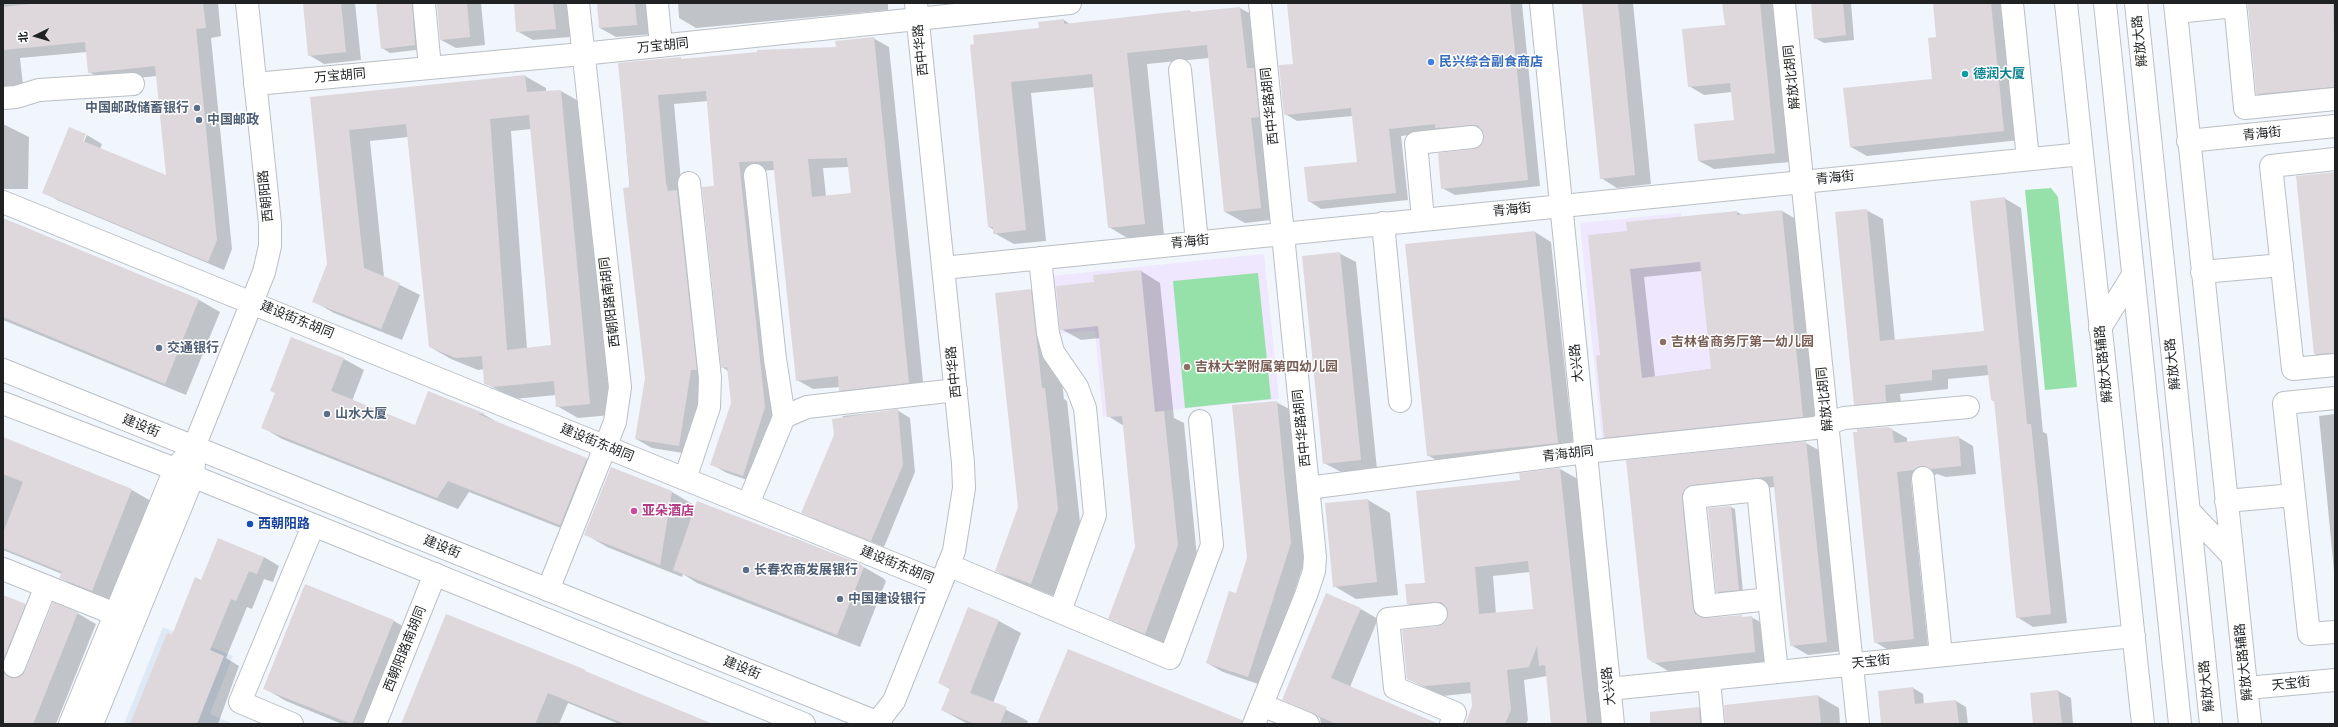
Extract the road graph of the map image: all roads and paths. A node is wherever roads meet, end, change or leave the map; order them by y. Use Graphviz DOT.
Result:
graph roads {
  1 [pos="247,3"];
  2 [pos="424,3"];
  3 [pos="578,3"];
  4 [pos="657,3"];
  5 [pos="1065,3"];
  6 [pos="1070,3"];
  7 [pos="1260,3"];
  8 [pos="1541,3"];
  9 [pos="1784,3"];
  10 [pos="2012,3"];
  11 [pos="2066,3"];
  12 [pos="2105,3"];
  13 [pos="2136,3"];
  14 [pos="2235,4"];
  15 [pos="2175,7"];
  16 [pos="917,11"];
  17 [pos="660,46"];
  18 [pos="582,54"];
  19 [pos="430,68"];
  20 [pos="1180,70"];
  21 [pos="133,84"];
  22 [pos="255,84"];
  23 [pos="3,98"];
  24 [pos="2335,99"];
  25 [pos="2335,126"];
  26 [pos="1472,137"];
  27 [pos="2188,141"];
  28 [pos="2082,154"];
  29 [pos="2028,159"];
  30 [pos="2335,159"];
  31 [pos="756,174"];
  32 [pos="1802,182"];
  33 [pos="689,183"];
  34 [pos="3,202"];
  35 [pos="1561,205"];
  36 [pos="1423,219"];
  37 [pos="1383,223"];
  38 [pos="1283,233"];
  39 [pos="1197,242"];
  40 [pos="1040,258"];
  41 [pos="2282,265"];
  42 [pos="943,268"];
  43 [pos="2202,272"];
  44 [pos="2133,275"];
  45 [pos="253,302"];
  46 [pos="2100,328"];
  47 [pos="2335,365"];
  48 [pos="3,370"];
  49 [pos="956,390"];
  50 [pos="2335,398"];
  51 [pos="1400,401"];
  52 [pos="3,403"];
  53 [pos="1968,407"];
  54 [pos="784,417"];
  55 [pos="1200,421"];
  56 [pos="1827,424"];
  57 [pos="606,446"];
  58 [pos="194,447"];
  59 [pos="1586,452"];
  60 [pos="184,473"];
  61 [pos="1923,478"];
  62 [pos="685,479"];
  63 [pos="1308,488"];
  64 [pos="2294,495"];
  65 [pos="2226,501"];
  66 [pos="748,504"];
  67 [pos="2189,511"];
  68 [pos="313,526"];
  69 [pos="2232,556"];
  70 [pos="3,569"];
  71 [pos="435,574"];
  72 [pos="945,574"];
  73 [pos="46,586"];
  74 [pos="548,590"];
  75 [pos="1769,600"];
  76 [pos="1060,612"];
  77 [pos="115,614"];
  78 [pos="1436,614"];
  79 [pos="2335,632"];
  80 [pos="2134,636"];
  81 [pos="1941,656"];
  82 [pos="1852,664"];
  83 [pos="14,666"];
  84 [pos="1776,672"];
  85 [pos="1709,679"];
  86 [pos="2335,680"];
  87 [pos="2247,688"];
  88 [pos="1609,689"];
  89 [pos="1258,715"];
  90 [pos="70,724"];
  91 [pos="92,724"];
  92 [pos="292,724"];
  93 [pos="375,724"];
  94 [pos="804,724"];
  95 [pos="878,724"];
  96 [pos="1308,724"];
  97 [pos="1451,724"];
  98 [pos="1613,724"];
  99 [pos="1713,724"];
  100 [pos="1858,724"];
  101 [pos="2143,724"];
  102 [pos="2180,724"];
  103 [pos="2211,724"];
  104 [pos="2250,724"];
  1 -- 22 [label="street, 西朝阳路"];
  2 -- 19 [label="street"];
  3 -- 18 [label="street, 西朝阳路南胡同"];
  4 -- 17 [label="street"];
  5 -- 6 [label="street, 万宝胡同"];
  5 -- 16 [label="street, 万宝胡同"];
  7 -- 38 [label="street, 西中华路胡同"];
  8 -- 35 [label="street, 大兴路"];
  9 -- 32 [label="street, 解放北胡同"];
  10 -- 29 [label="street"];
  11 -- 28 [label="street, 解放大路辅路"];
  12 -- 44 [label="street"];
  13 -- 67 [label="street, 解放大路"];
  14 -- 15 [label="street"];
  14 -- 24 [label="street"];
  15 -- 27 [label="street, 解放大路辅路"];
  16 -- 17 [label="street, 万宝胡同"];
  16 -- 42 [label="street, 西中华路"];
  17 -- 18 [label="street, 万宝胡同"];
  18 -- 19 [label="street, 万宝胡同"];
  18 -- 57 [label="street, 西朝阳路南胡同"];
  19 -- 22 [label="street, 万宝胡同"];
  20 -- 39 [label="street"];
  21 -- 23 [label="street"];
  22 -- 45 [label="street, 西朝阳路"];
  25 -- 27 [label="street, 青海街"];
  26 -- 36 [label="street"];
  27 -- 43 [label="street, 解放大路辅路"];
  28 -- 29 [label="street, 青海街"];
  28 -- 46 [label="street, 解放大路辅路"];
  29 -- 32 [label="street, 青海街"];
  30 -- 41 [label="street"];
  31 -- 54 [label="street"];
  32 -- 35 [label="street, 青海街"];
  32 -- 56 [label="street, 解放北胡同"];
  33 -- 62 [label="street"];
  34 -- 45 [label="street, 建设街东胡同"];
  35 -- 36 [label="street, 青海街"];
  35 -- 59 [label="street, 大兴路"];
  36 -- 37 [label="street, 青海街"];
  37 -- 38 [label="street, 青海街"];
  37 -- 51 [label="street"];
  38 -- 39 [label="street, 青海街"];
  38 -- 63 [label="street, 西中华路胡同"];
  39 -- 40 [label="street, 青海街"];
  40 -- 42 [label="street, 青海街"];
  40 -- 76 [label="street"];
  41 -- 43 [label="street"];
  41 -- 47 [label="street"];
  42 -- 49 [label="street, 西中华路"];
  43 -- 65 [label="street, 解放大路辅路"];
  44 -- 46 [label="street"];
  44 -- 102 [label="street"];
  45 -- 57 [label="street, 建设街东胡同"];
  45 -- 58 [label="street, 西朝阳路"];
  46 -- 80 [label="street, 解放大路辅路"];
  48 -- 58 [label="street, 建设街"];
  49 -- 54 [label="street"];
  49 -- 72 [label="street, 西中华路"];
  50 -- 64 [label="street"];
  52 -- 60 [label="street"];
  53 -- 56 [label="street, 青海胡同"];
  54 -- 66 [label="street"];
  55 -- 76 [label="street, 建设街东胡同"];
  56 -- 59 [label="street, 青海胡同"];
  56 -- 82 [label="street, 解放北胡同"];
  57 -- 62 [label="street, 建设街东胡同"];
  57 -- 74 [label="street, 西朝阳路南胡同"];
  58 -- 60 [label="street, 西朝阳路"];
  58 -- 74 [label="street, 建设街"];
  59 -- 63 [label="street, 青海胡同"];
  59 -- 88 [label="street, 大兴路"];
  60 -- 68 [label="street"];
  60 -- 77 [label="street, 西朝阳路"];
  60 -- 91 [label="street, 西朝阳路"];
  61 -- 81 [label="street"];
  62 -- 66 [label="street, 建设街东胡同"];
  63 -- 89 [label="street, 西中华路胡同"];
  64 -- 65 [label="street"];
  64 -- 79 [label="street"];
  65 -- 69 [label="street, 解放大路辅路"];
  66 -- 72 [label="street, 建设街东胡同"];
  67 -- 69 [label="street"];
  67 -- 103 [label="street, 解放大路"];
  68 -- 71 [label="street"];
  68 -- 92 [label="street"];
  69 -- 87 [label="street, 解放大路辅路"];
  70 -- 73 [label="street"];
  71 -- 93 [label="street, 西朝阳路南胡同"];
  71 -- 94 [label="street"];
  72 -- 76 [label="street, 建设街东胡同"];
  72 -- 95 [label="street, 西中华路"];
  73 -- 77 [label="street"];
  73 -- 83 [label="street"];
  74 -- 95 [label="street, 建设街"];
  75 -- 75 [label="street"];
  75 -- 84 [label="street"];
  77 -- 90 [label="street, 西朝阳路"];
  78 -- 97 [label="street"];
  80 -- 81 [label="street, 天宝街"];
  80 -- 101 [label="street, 解放大路辅路"];
  81 -- 82 [label="street, 天宝街"];
  82 -- 84 [label="street, 天宝街"];
  82 -- 100 [label="street, 解放北胡同"];
  84 -- 85 [label="street, 天宝街"];
  85 -- 88 [label="street, 天宝街"];
  85 -- 99 [label="street"];
  86 -- 87 [label="street, 天宝街"];
  87 -- 104 [label="street, 解放大路辅路"];
  88 -- 98 [label="street, 大兴路"];
  89 -- 96 [label="street"];
}
